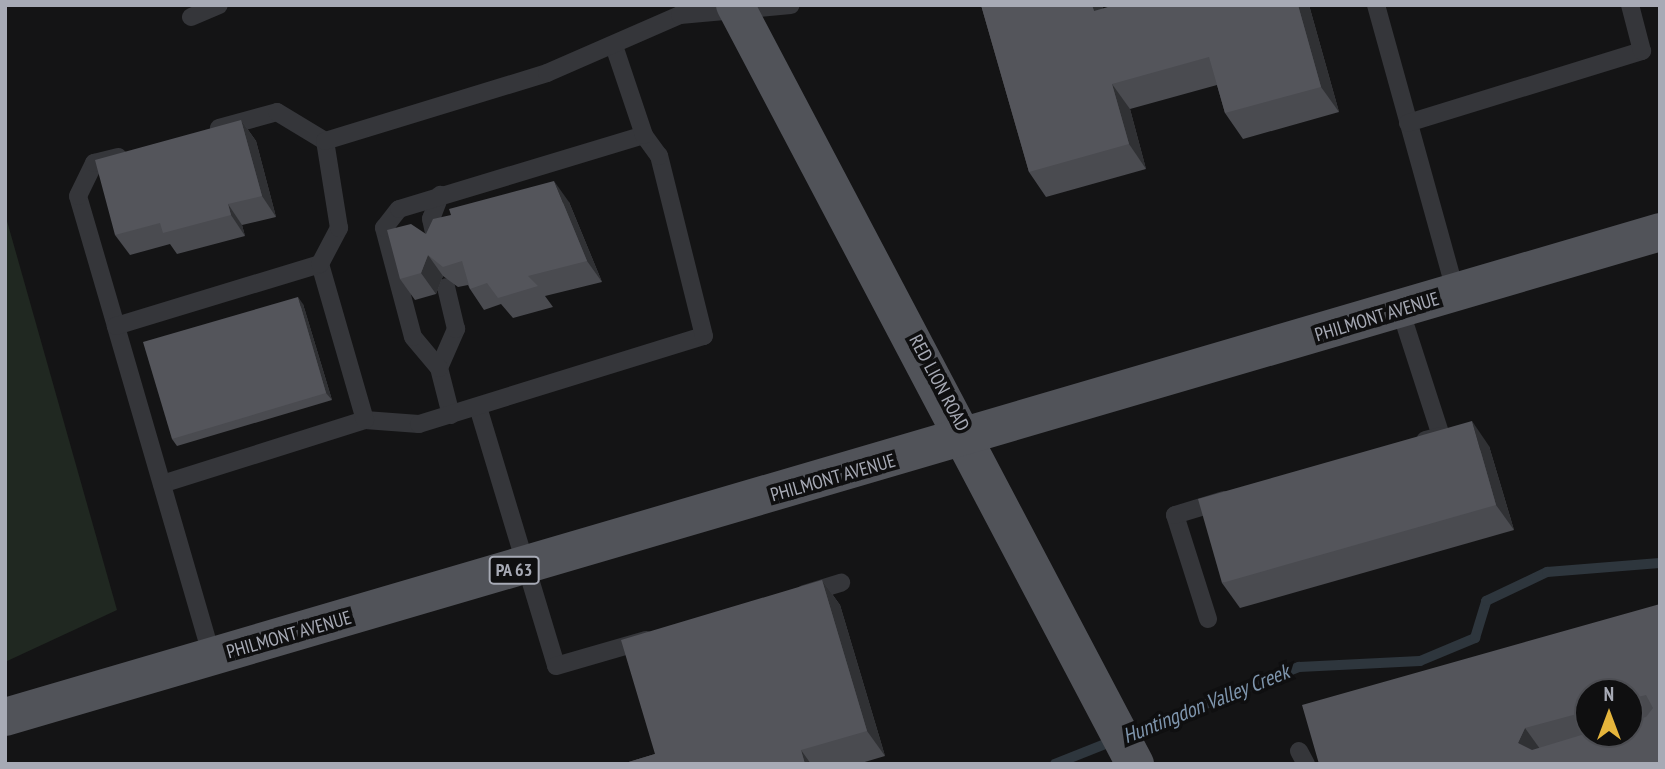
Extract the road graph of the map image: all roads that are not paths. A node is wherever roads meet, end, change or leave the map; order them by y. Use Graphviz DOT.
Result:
graph roads {
  1 [pos="219,5"];
  2 [pos="791,5"];
  3 [pos="1376,5"];
  4 [pos="1630,5"];
  5 [pos="736,7"];
  6 [pos="191,17"];
  7 [pos="614,46"];
  8 [pos="1408,123"];
  9 [pos="198,134"];
  10 [pos="644,135"];
  11 [pos="325,141"];
  12 [pos="133,152"];
  13 [pos="440,195"];
  14 [pos="1660,232"];
  15 [pos="437,244"];
  16 [pos="320,264"];
  17 [pos="446,287"];
  18 [pos="1456,293"];
  19 [pos="1400,309"];
  20 [pos="116,326"];
  21 [pos="439,368"];
  22 [pos="478,407"];
  23 [pos="451,415"];
  24 [pos="365,420"];
  25 [pos="968,438"];
  26 [pos="1401,447"];
  27 [pos="162,484"];
  28 [pos="1241,495"];
  29 [pos="526,567"];
  30 [pos="841,583"];
  31 [pos="789,598"];
  32 [pos="1208,619"];
  33 [pos="660,636"];
  34 [pos="212,657"];
  35 [pos="5,717"];
  36 [pos="1132,757"];
  1 -- 6 [label="lane"];
  2 -- 5 [label="lane"];
  3 -- 8 [label="lane"];
  4 -- 8 [label="lane"];
  5 -- 7 [label="lane"];
  5 -- 25 [label="main road, RED LION ROAD"];
  7 -- 10 [label="lane"];
  7 -- 11 [label="lane"];
  8 -- 18 [label="lane"];
  9 -- 11 [label="lane"];
  10 -- 13 [label="lane"];
  10 -- 22 [label="lane"];
  11 -- 16 [label="lane"];
  12 -- 20 [label="lane"];
  13 -- 15 [label="lane"];
  13 -- 21 [label="lane"];
  14 -- 18 [label="main road, PHILMONT AVENUE"];
  16 -- 20 [label="lane"];
  16 -- 24 [label="lane"];
  17 -- 21 [label="lane"];
  18 -- 19 [label="main road, PHILMONT AVENUE"];
  19 -- 25 [label="main road, PHILMONT AVENUE"];
  19 -- 26 [label="lane"];
  20 -- 27 [label="lane"];
  21 -- 23 [label="lane"];
  22 -- 23 [label="lane"];
  22 -- 29 [label="lane"];
  23 -- 24 [label="lane"];
  24 -- 27 [label="lane"];
  25 -- 29 [label="main road, PHILMONT AVENUE / PA 63"];
  25 -- 36 [label="main road, RED LION ROAD"];
  27 -- 34 [label="lane"];
  28 -- 32 [label="lane"];
  29 -- 33 [label="lane"];
  29 -- 34 [label="main road, PHILMONT AVENUE / PA 63"];
  30 -- 31 [label="lane"];
  34 -- 35 [label="main road, PHILMONT AVENUE / PA 63"];
}
